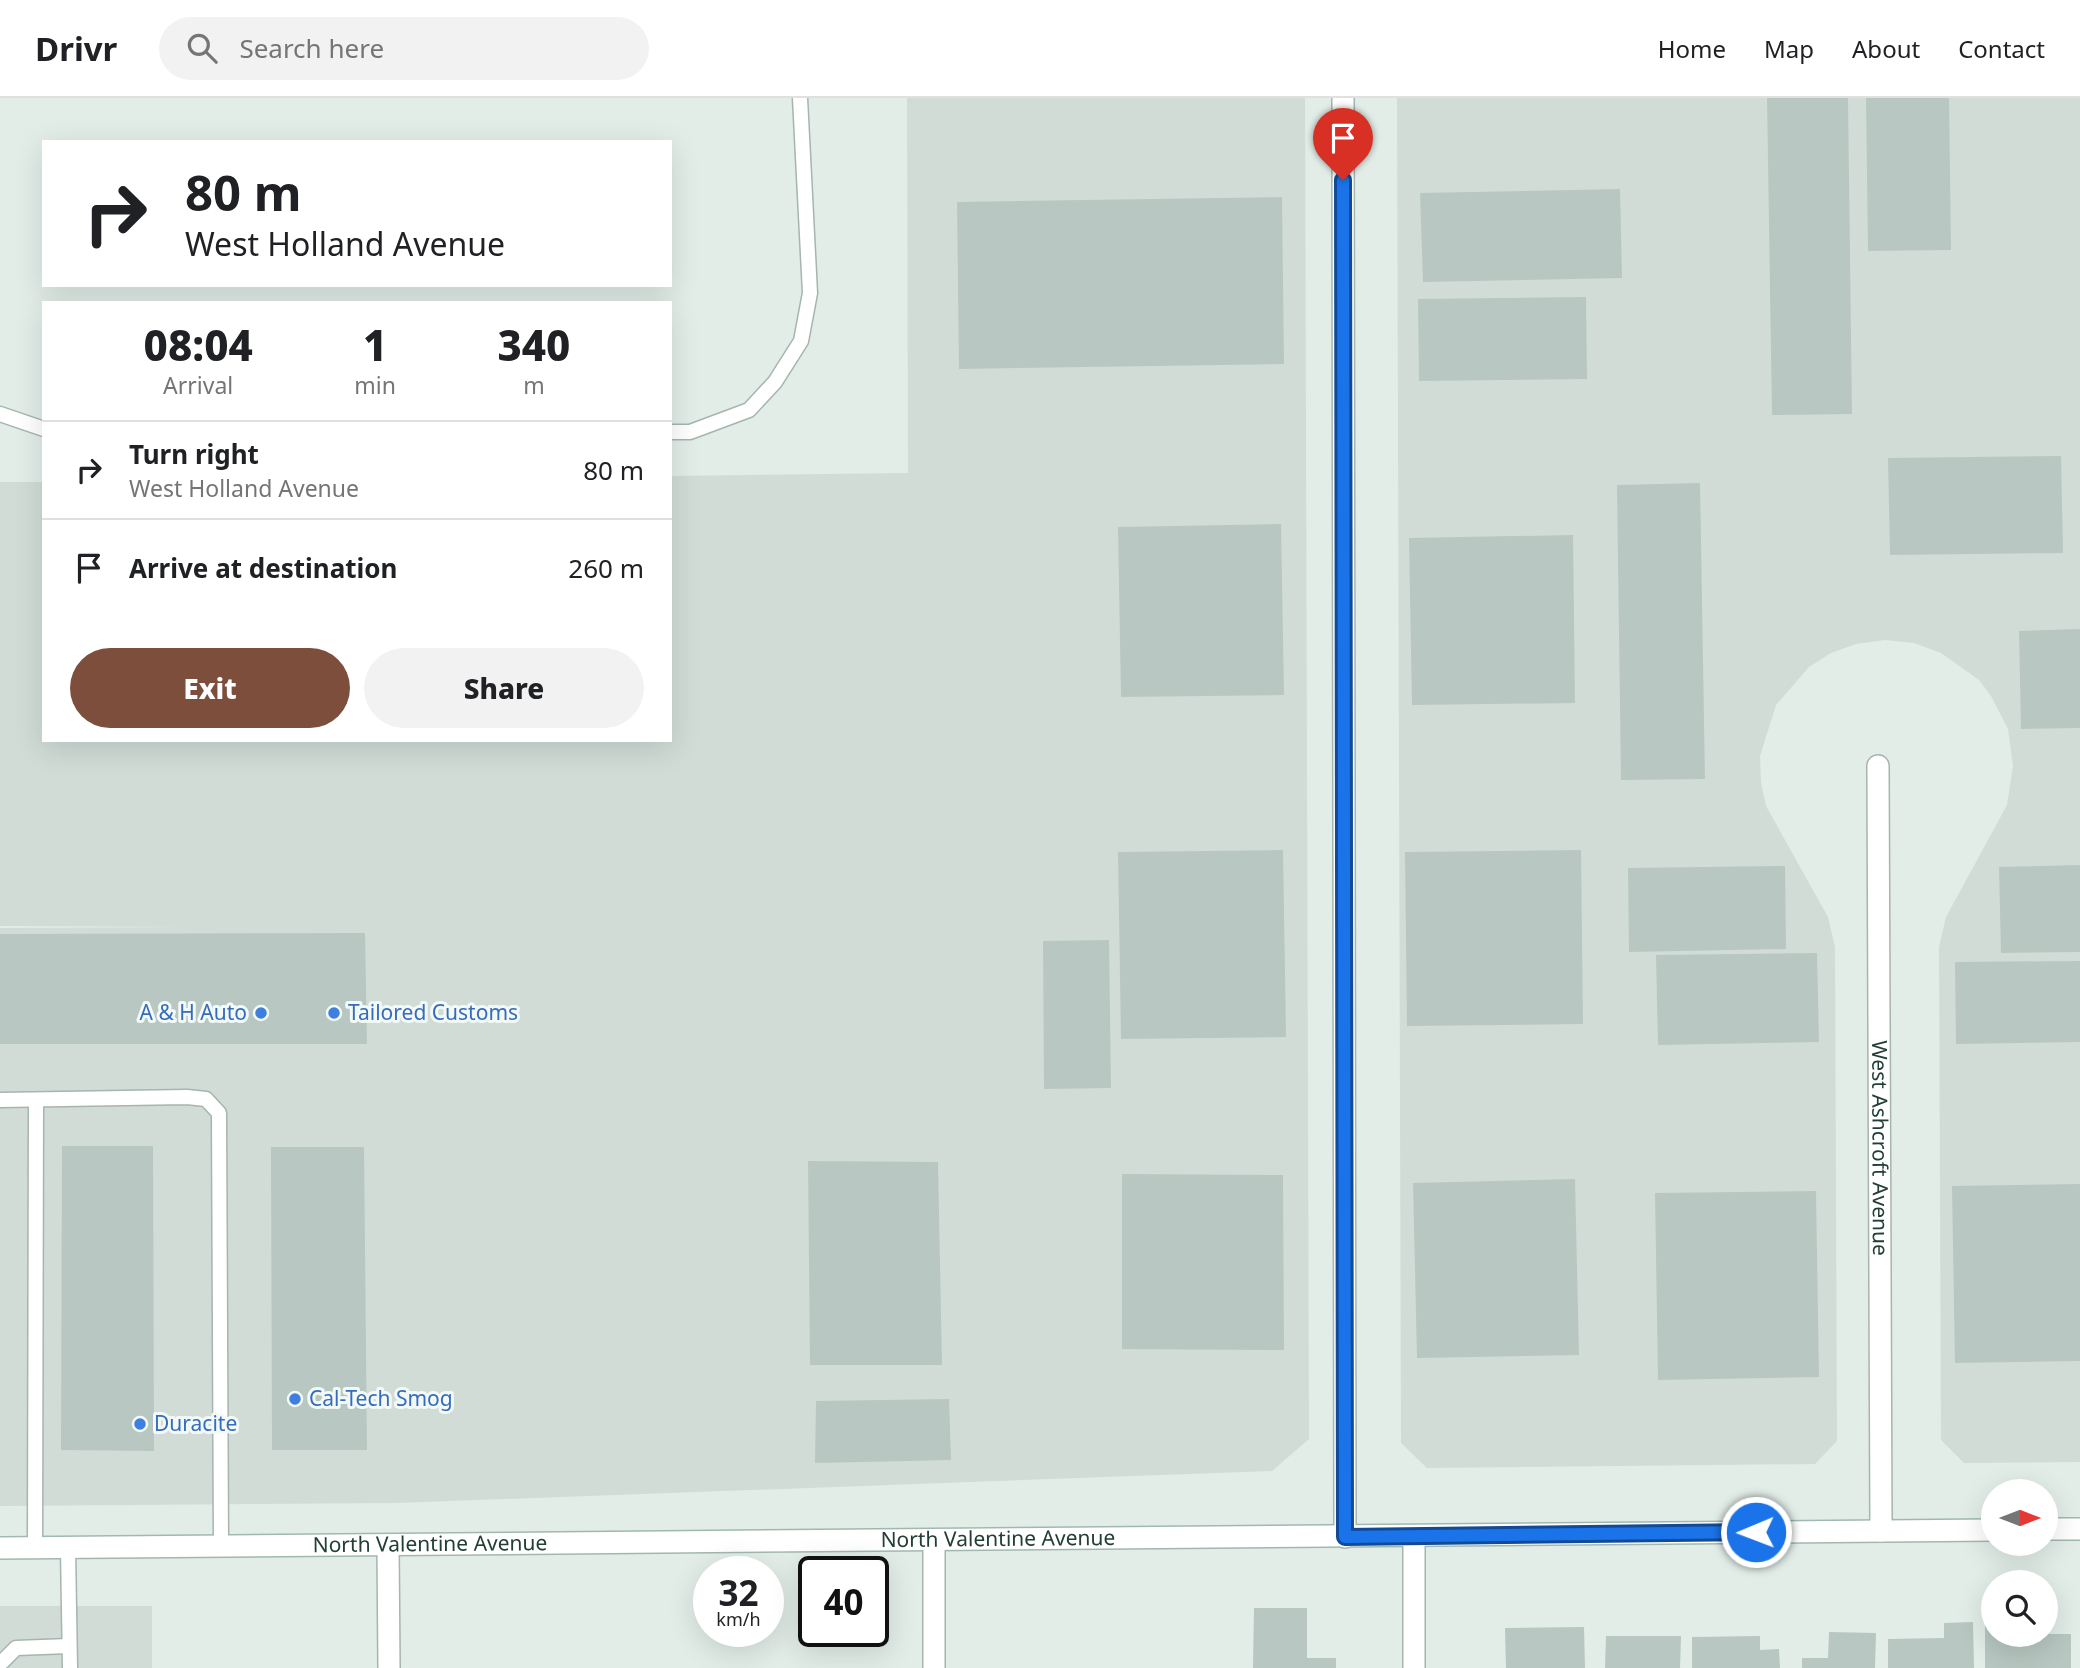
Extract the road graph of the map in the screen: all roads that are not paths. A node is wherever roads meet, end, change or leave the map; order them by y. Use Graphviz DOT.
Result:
graph roads {
  1 [pos="800,98"];
  2 [pos="1343,98"];
  3 [pos="0,414"];
  4 [pos="42,428"];
  5 [pos="672,432"];
  6 [pos="1878,766"];
  7 [pos="0,1100"];
  8 [pos="36,1100"];
  9 [pos="2058,1529"];
  10 [pos="2080,1529"];
  11 [pos="1981,1530"];
  12 [pos="1881,1531"];
  13 [pos="1414,1536"];
  14 [pos="1345,1537"];
  15 [pos="934,1540"];
  16 [pos="387,1545"];
  17 [pos="221,1546"];
  18 [pos="35,1547"];
  19 [pos="0,1548"];
  20 [pos="68,1548"];
  21 [pos="69,1646"];
  22 [pos="0,1664"];
  23 [pos="70,1668"];
  24 [pos="389,1668"];
  25 [pos="934,1668"];
  26 [pos="1414,1668"];
  1 -- 5 [label="lane"];
  2 -- 14 [label="street"];
  3 -- 4 [label="lane"];
  6 -- 12 [label="street, West Ashcroft Avenue"];
  7 -- 8 [label="lane"];
  8 -- 17 [label="lane"];
  8 -- 18 [label="lane"];
  9 -- 10 [label="street"];
  11 -- 12 [label="street, North Valentine Avenue"];
  12 -- 13 [label="street, North Valentine Avenue"];
  13 -- 14 [label="street, North Valentine Avenue"];
  13 -- 26 [label="street"];
  14 -- 15 [label="street, North Valentine Avenue"];
  15 -- 16 [label="street, North Valentine Avenue"];
  15 -- 25 [label="street"];
  16 -- 17 [label="street, North Valentine Avenue"];
  16 -- 24 [label="street"];
  17 -- 20 [label="street, North Valentine Avenue"];
  18 -- 19 [label="street, North Valentine Avenue"];
  18 -- 20 [label="street, North Valentine Avenue"];
  20 -- 21 [label="lane"];
  21 -- 22 [label="lane"];
  21 -- 23 [label="lane"];
}
